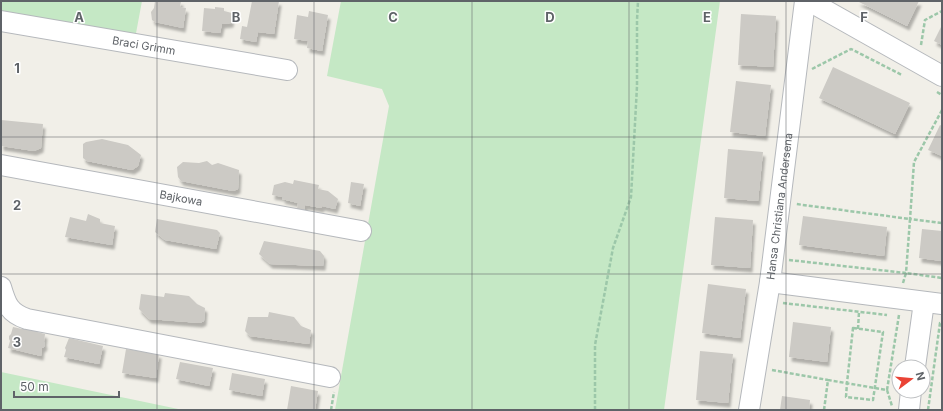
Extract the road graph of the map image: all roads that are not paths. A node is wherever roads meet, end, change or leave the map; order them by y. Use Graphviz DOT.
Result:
graph roads {
  1 [pos="805,1"];
  2 [pos="809,1"];
  3 [pos="1,21"];
  4 [pos="287,70"];
  5 [pos="938,83"];
  6 [pos="1,165"];
  7 [pos="361,231"];
  8 [pos="770,282"];
  9 [pos="1,287"];
  10 [pos="933,303"];
  11 [pos="5,310"];
  12 [pos="917,359"];
  13 [pos="330,377"];
  14 [pos="910,399"];
  15 [pos="749,410"];
  16 [pos="909,410"];
  1 -- 8 [label="street, Hansa Christiana Andersena"];
  2 -- 5 [label="street"];
  3 -- 4 [label="street, Braci Grimm"];
  6 -- 7 [label="street, Bajkowa"];
  8 -- 10 [label="street"];
  8 -- 15 [label="street, Hansa Christiana Andersena"];
  9 -- 11 [label="street"];
  10 -- 12 [label="street"];
  11 -- 13 [label="street"];
  14 -- 16 [label="street"];
}
